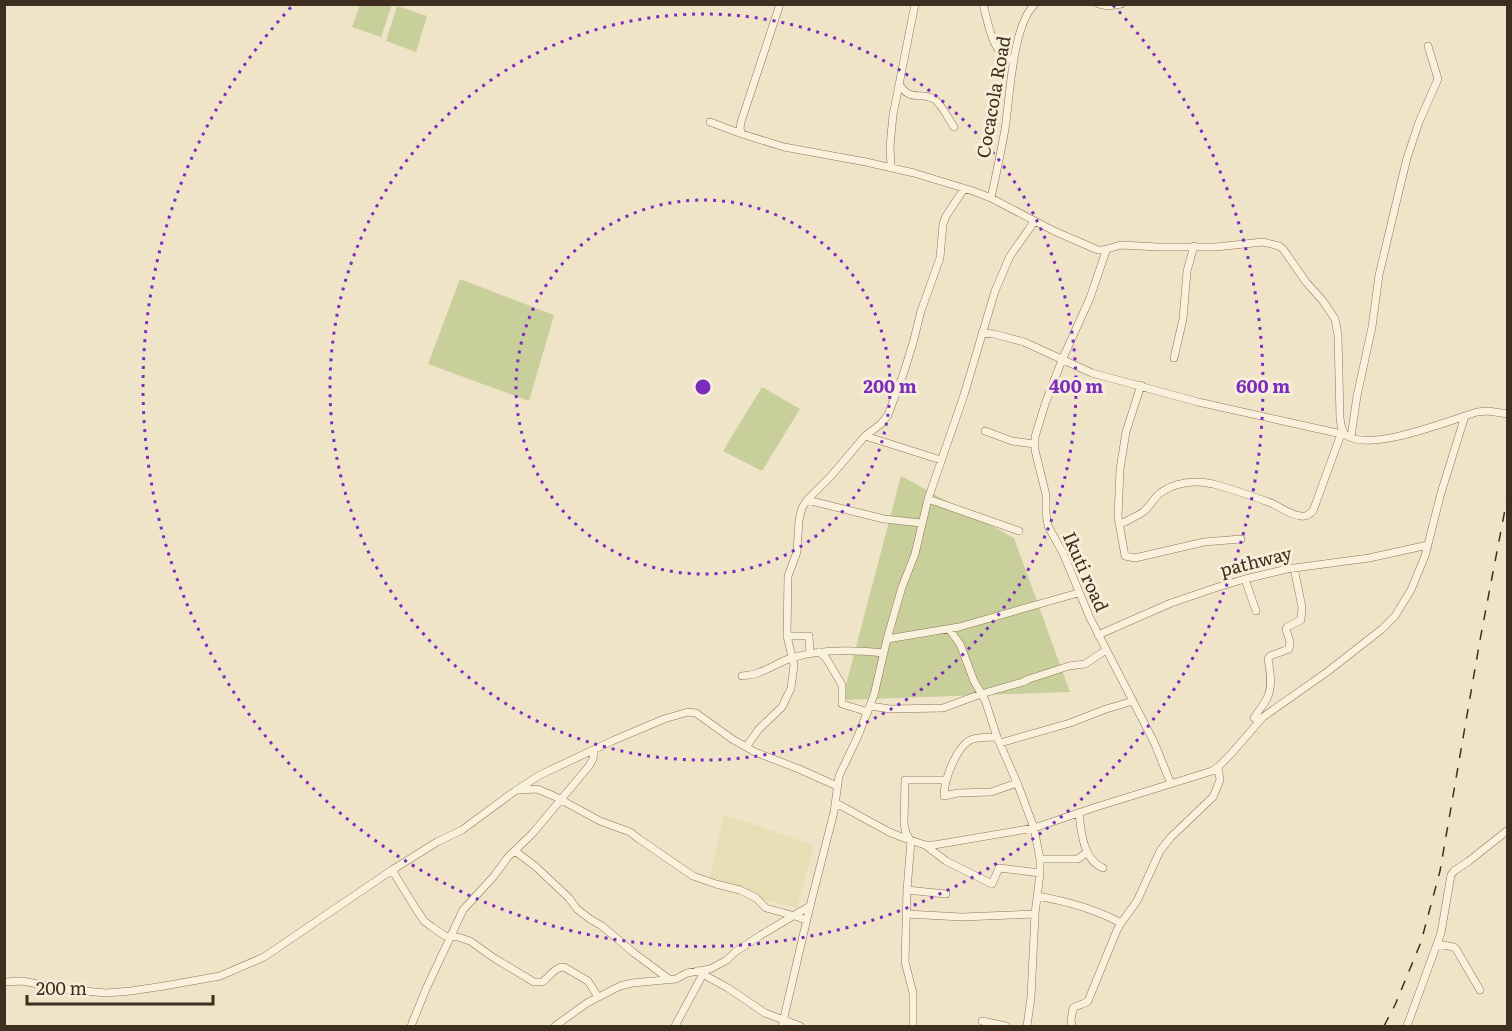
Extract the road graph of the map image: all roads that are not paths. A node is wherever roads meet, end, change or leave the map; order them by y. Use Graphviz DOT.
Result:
graph roads {
  1 [pos="780,4"];
  2 [pos="915,4"];
  3 [pos="983,4"];
  4 [pos="1035,4"];
  5 [pos="1099,4"];
  6 [pos="1120,4"];
  7 [pos="1428,46"];
  8 [pos="1014,61"];
  9 [pos="899,84"];
  10 [pos="710,122"];
  11 [pos="954,127"];
  12 [pos="742,134"];
  13 [pos="891,167"];
  14 [pos="964,189"];
  15 [pos="991,198"];
  16 [pos="1034,222"];
  17 [pos="1194,246"];
  18 [pos="1106,251"];
  19 [pos="982,333"];
  20 [pos="1174,358"];
  21 [pos="1062,360"];
  22 [pos="1141,386"];
  23 [pos="1508,414"];
  24 [pos="1465,416"];
  25 [pos="985,431"];
  26 [pos="1346,435"];
  27 [pos="865,436"];
  28 [pos="1034,444"];
  29 [pos="941,460"];
  30 [pos="807,500"];
  31 [pos="928,500"];
  32 [pos="921,524"];
  33 [pos="1119,525"];
  34 [pos="1019,531"];
  35 [pos="1241,539"];
  36 [pos="1428,545"];
  37 [pos="1294,568"];
  38 [pos="1245,579"];
  39 [pos="1078,593"];
  40 [pos="1256,611"];
  41 [pos="949,629"];
  42 [pos="1098,635"];
  43 [pos="787,636"];
  44 [pos="887,639"];
  45 [pos="1106,650"];
  46 [pos="819,652"];
  47 [pos="884,653"];
  48 [pos="810,654"];
  49 [pos="793,657"];
  50 [pos="742,676"];
  51 [pos="981,694"];
  52 [pos="1133,701"];
  53 [pos="869,709"];
  54 [pos="1254,718"];
  55 [pos="999,740"];
  56 [pos="746,747"];
  57 [pos="594,750"];
  58 [pos="1218,766"];
  59 [pos="946,780"];
  60 [pos="1017,783"];
  61 [pos="1170,784"];
  62 [pos="837,786"];
  63 [pos="516,791"];
  64 [pos="560,799"];
  65 [pos="836,802"];
  66 [pos="1078,813"];
  67 [pos="1034,828"];
  68 [pos="1508,830"];
  69 [pos="911,841"];
  70 [pos="925,845"];
  71 [pos="515,851"];
  72 [pos="1087,852"];
  73 [pos="1040,858"];
  74 [pos="1103,868"];
  75 [pos="392,870"];
  76 [pos="1040,873"];
  77 [pos="907,890"];
  78 [pos="946,894"];
  79 [pos="1037,897"];
  80 [pos="810,906"];
  81 [pos="906,914"];
  82 [pos="1035,914"];
  83 [pos="795,916"];
  84 [pos="806,921"];
  85 [pos="1121,923"];
  86 [pos="450,937"];
  87 [pos="1437,944"];
  88 [pos="700,973"];
  89 [pos="669,980"];
  90 [pos="4,982"];
  91 [pos="1480,990"];
  92 [pos="598,997"];
  93 [pos="982,1021"];
  94 [pos="782,1024"];
  95 [pos="411,1026"];
  96 [pos="555,1026"];
  97 [pos="675,1026"];
  98 [pos="800,1026"];
  99 [pos="913,1026"];
  100 [pos="1006,1026"];
  101 [pos="1027,1026"];
  102 [pos="1072,1026"];
  103 [pos="1407,1026"];
  1 -- 12 [label="street"];
  2 -- 9 [label="street"];
  3 -- 8 [label="street"];
  4 -- 8 [label="street, Cocacola Road"];
  5 -- 6 [label="street"];
  7 -- 26 [label="street"];
  8 -- 15 [label="street, Cocacola Road"];
  9 -- 11 [label="street"];
  9 -- 13 [label="street"];
  10 -- 12 [label="street"];
  12 -- 13 [label="street"];
  13 -- 14 [label="street"];
  14 -- 15 [label="street"];
  14 -- 27 [label="street"];
  15 -- 16 [label="street"];
  16 -- 18 [label="street"];
  16 -- 19 [label="street"];
  17 -- 18 [label="street"];
  17 -- 20 [label="street"];
  17 -- 26 [label="street"];
  18 -- 21 [label="street, Ikuti road"];
  19 -- 21 [label="street"];
  19 -- 29 [label="street"];
  21 -- 22 [label="street"];
  21 -- 28 [label="street, Ikuti road"];
  22 -- 26 [label="street"];
  22 -- 33 [label="street"];
  23 -- 24 [label="street"];
  24 -- 26 [label="street"];
  24 -- 36 [label="street"];
  25 -- 28 [label="street"];
  26 -- 33 [label="street"];
  27 -- 29 [label="street"];
  27 -- 30 [label="street"];
  28 -- 39 [label="street, Ikuti road"];
  29 -- 31 [label="street"];
  30 -- 32 [label="street"];
  30 -- 43 [label="street"];
  31 -- 32 [label="street"];
  31 -- 34 [label="street"];
  32 -- 44 [label="street"];
  33 -- 35 [label="street"];
  36 -- 37 [label="street, pathway"];
  36 -- 58 [label="street"];
  37 -- 38 [label="street, pathway"];
  37 -- 54 [label="street"];
  38 -- 40 [label="street"];
  38 -- 42 [label="street, pathway"];
  39 -- 41 [label="street"];
  39 -- 42 [label="street, Ikuti road"];
  41 -- 44 [label="street"];
  41 -- 51 [label="street"];
  42 -- 45 [label="street, Ikuti road"];
  43 -- 48 [label="street"];
  43 -- 49 [label="street"];
  44 -- 47 [label="street"];
  45 -- 51 [label="street"];
  45 -- 52 [label="street, Ikuti road"];
  46 -- 47 [label="street"];
  46 -- 48 [label="street"];
  46 -- 53 [label="street"];
  47 -- 53 [label="street"];
  48 -- 49 [label="street"];
  49 -- 50 [label="street"];
  49 -- 56 [label="street"];
  51 -- 53 [label="street"];
  51 -- 55 [label="street"];
  52 -- 55 [label="street"];
  52 -- 61 [label="street, Ikuti road"];
  53 -- 62 [label="street"];
  55 -- 59 [label="street"];
  55 -- 60 [label="street"];
  56 -- 57 [label="street"];
  56 -- 62 [label="street"];
  57 -- 63 [label="street"];
  57 -- 64 [label="street"];
  58 -- 61 [label="street"];
  58 -- 85 [label="street"];
  59 -- 60 [label="street"];
  59 -- 69 [label="street"];
  60 -- 67 [label="street"];
  61 -- 66 [label="street"];
  62 -- 65 [label="street"];
  63 -- 64 [label="street"];
  63 -- 75 [label="street"];
  64 -- 71 [label="street"];
  64 -- 83 [label="street"];
  65 -- 69 [label="street"];
  65 -- 80 [label="street"];
  66 -- 67 [label="street"];
  66 -- 72 [label="street"];
  67 -- 70 [label="street"];
  67 -- 73 [label="street"];
  68 -- 87 [label="street"];
  69 -- 70 [label="street"];
  69 -- 77 [label="street"];
  70 -- 76 [label="street"];
  71 -- 86 [label="street"];
  71 -- 89 [label="street"];
  72 -- 73 [label="street"];
  72 -- 74 [label="street"];
  73 -- 76 [label="street"];
  75 -- 86 [label="street"];
  75 -- 90 [label="street"];
  76 -- 79 [label="street"];
  77 -- 78 [label="street"];
  77 -- 81 [label="street"];
  79 -- 82 [label="street"];
  79 -- 85 [label="street"];
  80 -- 83 [label="street"];
  80 -- 84 [label="street"];
  81 -- 82 [label="street"];
  81 -- 99 [label="street"];
  82 -- 101 [label="street"];
  83 -- 84 [label="street"];
  83 -- 88 [label="street"];
  84 -- 94 [label="street"];
  85 -- 102 [label="street"];
  86 -- 92 [label="street"];
  86 -- 95 [label="street"];
  87 -- 91 [label="street"];
  87 -- 103 [label="street"];
  88 -- 89 [label="street"];
  88 -- 94 [label="street"];
  88 -- 97 [label="street"];
  89 -- 92 [label="street"];
  92 -- 96 [label="street"];
  93 -- 100 [label="street"];
  94 -- 98 [label="street"];
}
